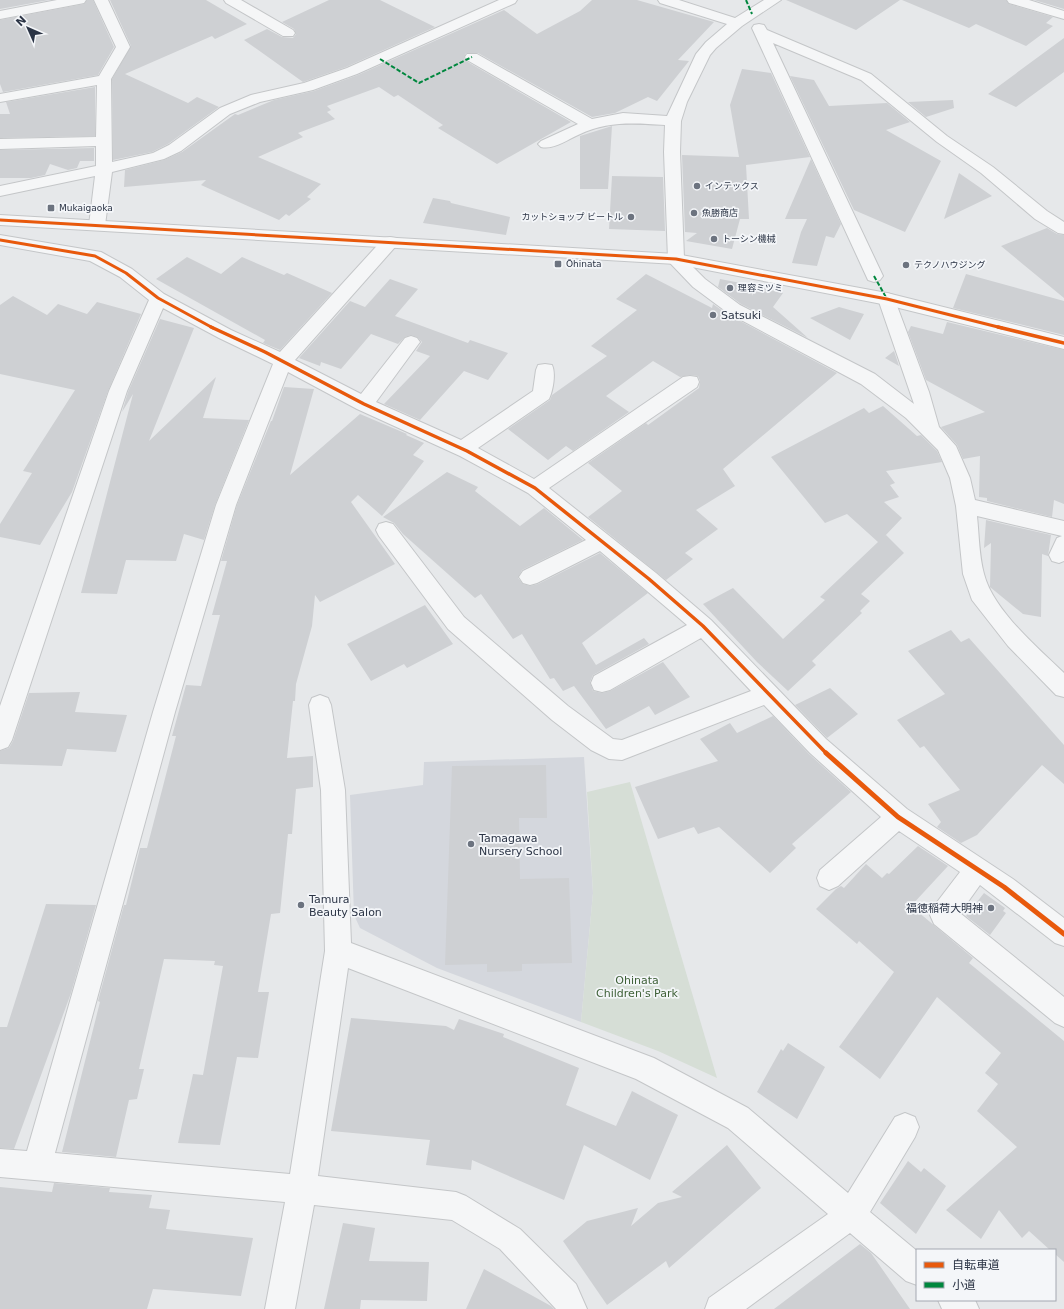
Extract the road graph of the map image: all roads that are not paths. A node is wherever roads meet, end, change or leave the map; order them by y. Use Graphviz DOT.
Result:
graph roads {
  1 [pos="79,0"];
  2 [pos="101,0"];
  3 [pos="231,0"];
  4 [pos="510,0"];
  5 [pos="665,0"];
  6 [pos="774,0"];
  7 [pos="1014,0"];
  8 [pos="704,6"];
  9 [pos="752,14"];
  10 [pos="0,15"];
  11 [pos="1064,16"];
  12 [pos="737,23"];
  13 [pos="288,33"];
  14 [pos="762,33"];
  15 [pos="472,57"];
  16 [pos="104,79"];
  17 [pos="0,98"];
  18 [pos="673,121"];
  19 [pos="590,124"];
  20 [pos="105,141"];
  21 [pos="0,144"];
  22 [pos="546,144"];
  23 [pos="104,169"];
  24 [pos="0,191"];
  25 [pos="0,220"];
  26 [pos="97,225"];
  27 [pos="1064,229"];
  28 [pos="0,240"];
  29 [pos="390,242"];
  30 [pos="676,259"];
  31 [pos="874,276"];
  32 [pos="158,298"];
  33 [pos="887,299"];
  34 [pos="411,342"];
  35 [pos="1064,343"];
  36 [pos="283,361"];
  37 [pos="545,370"];
  38 [pos="690,382"];
  39 [pos="364,404"];
  40 [pos="930,430"];
  41 [pos="463,449"];
  42 [pos="536,488"];
  43 [pos="966,506"];
  44 [pos="1064,529"];
  45 [pos="386,530"];
  46 [pos="602,541"];
  47 [pos="530,577"];
  48 [pos="703,626"];
  49 [pos="602,683"];
  50 [pos="1064,688"];
  51 [pos="768,694"];
  52 [pos="320,705"];
  53 [pos="0,740"];
  54 [pos="898,816"];
  55 [pos="977,870"];
  56 [pos="828,878"];
  57 [pos="1064,934"];
  58 [pos="338,951"];
  59 [pos="1064,1014"];
  60 [pos="905,1127"];
  61 [pos="0,1163"];
  62 [pos="37,1166"];
  63 [pos="302,1188"];
  64 [pos="851,1215"];
  65 [pos="916,1269"];
  66 [pos="954,1301"];
  67 [pos="280,1309"];
  68 [pos="572,1309"];
  69 [pos="720,1309"];
  70 [pos="964,1309"];
  1 -- 10 [label="street"];
  2 -- 16 [label="street"];
  3 -- 13 [label="street"];
  4 -- 23 [label="street"];
  5 -- 8 [label="street"];
  6 -- 9 [label="street"];
  7 -- 11 [label="street"];
  8 -- 12 [label="street"];
  9 -- 12 [label="street"];
  9 -- 14 [label="street"];
  12 -- 18 [label="street"];
  14 -- 27 [label="street"];
  14 -- 31 [label="street"];
  15 -- 19 [label="street"];
  16 -- 17 [label="street"];
  16 -- 20 [label="street"];
  18 -- 19 [label="street"];
  18 -- 30 [label="street"];
  19 -- 22 [label="street"];
  20 -- 21 [label="street"];
  20 -- 23 [label="street"];
  23 -- 24 [label="street"];
  23 -- 26 [label="street"];
  25 -- 26 [label="street"];
  26 -- 29 [label="street"];
  28 -- 32 [label="street"];
  29 -- 30 [label="street"];
  29 -- 36 [label="street"];
  30 -- 33 [label="street"];
  30 -- 40 [label="street"];
  32 -- 36 [label="street"];
  32 -- 53 [label="street"];
  33 -- 35 [label="street"];
  33 -- 40 [label="street"];
  34 -- 39 [label="street"];
  36 -- 39 [label="street"];
  36 -- 62 [label="street"];
  37 -- 41 [label="street"];
  38 -- 42 [label="street"];
  39 -- 41 [label="street"];
  40 -- 43 [label="street"];
  41 -- 42 [label="street"];
  42 -- 46 [label="street"];
  43 -- 44 [label="street"];
  43 -- 50 [label="street"];
  45 -- 51 [label="street"];
  46 -- 47 [label="street"];
  46 -- 48 [label="street"];
  48 -- 49 [label="street"];
  48 -- 51 [label="street"];
  51 -- 54 [label="street"];
  52 -- 58 [label="street"];
  54 -- 55 [label="street"];
  54 -- 56 [label="street"];
  55 -- 57 [label="street"];
  55 -- 59 [label="street"];
  58 -- 63 [label="street"];
  58 -- 64 [label="street"];
  60 -- 64 [label="street"];
  61 -- 62 [label="street"];
  62 -- 63 [label="street"];
  63 -- 67 [label="street"];
  63 -- 68 [label="street"];
  64 -- 65 [label="street"];
  64 -- 69 [label="street"];
  66 -- 70 [label="street"];
}
